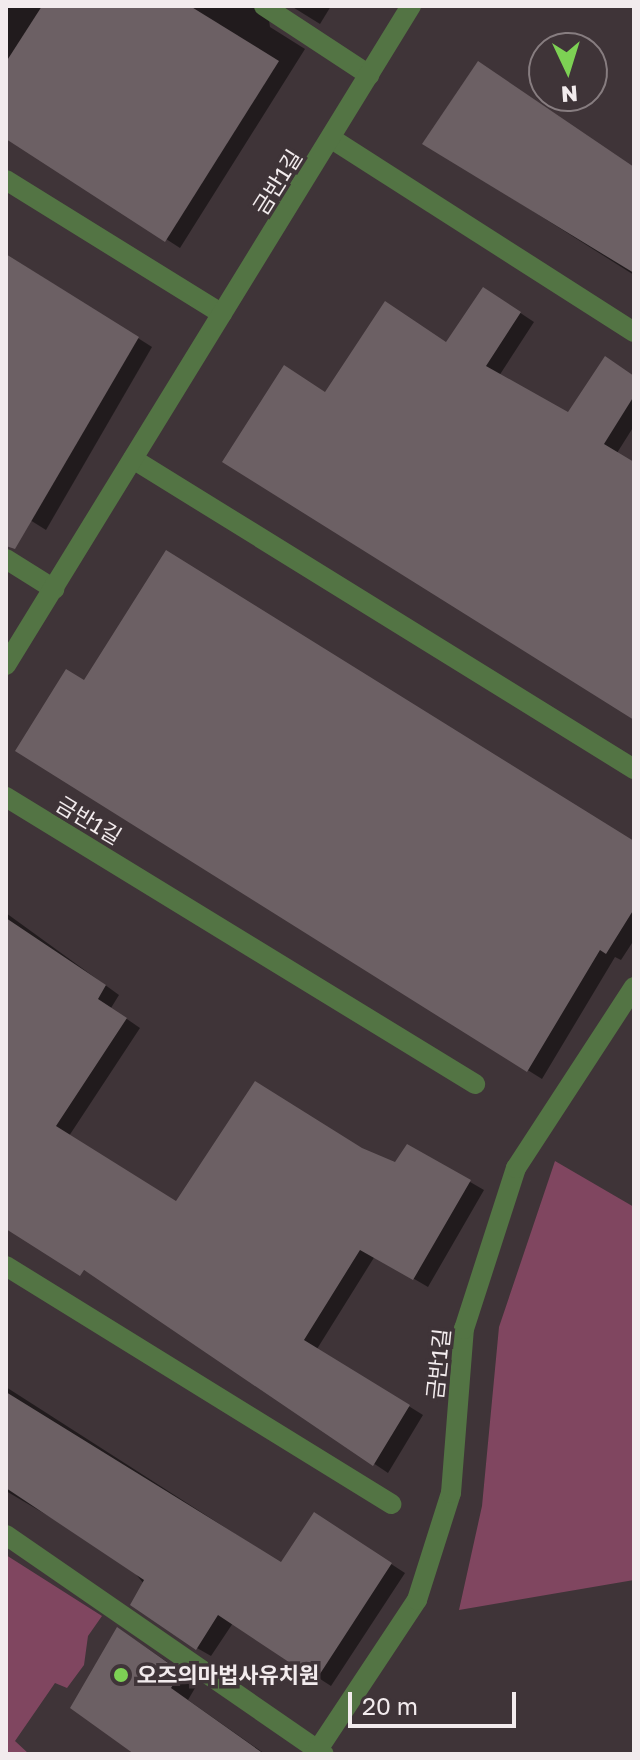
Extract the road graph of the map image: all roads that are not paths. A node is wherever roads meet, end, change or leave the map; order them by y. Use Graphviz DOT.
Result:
graph roads {
  1 [pos="264,6"];
  2 [pos="411,6"];
  3 [pos="369,75"];
  4 [pos="332,139"];
  5 [pos="6,180"];
  6 [pos="222,314"];
  7 [pos="634,332"];
  8 [pos="133,459"];
  9 [pos="6,559"];
  10 [pos="54,589"];
  11 [pos="6,665"];
  12 [pos="634,769"];
  13 [pos="6,797"];
  14 [pos="634,987"];
  15 [pos="475,1084"];
  16 [pos="6,1266"];
  17 [pos="392,1504"];
  18 [pos="6,1535"];
  19 [pos="319,1753"];
  1 -- 3 [label="street"];
  2 -- 3 [label="street, 금반1길"];
  3 -- 4 [label="street, 금반1길"];
  4 -- 6 [label="street, 금반1길"];
  4 -- 7 [label="street"];
  5 -- 6 [label="street"];
  6 -- 8 [label="street, 금반1길"];
  8 -- 10 [label="street, 금반1길"];
  8 -- 12 [label="street"];
  9 -- 10 [label="street"];
  10 -- 11 [label="street, 금반1길"];
  13 -- 15 [label="street, 금반1길"];
  14 -- 19 [label="street, 금반1길"];
  16 -- 17 [label="street"];
  18 -- 19 [label="street"];
}
